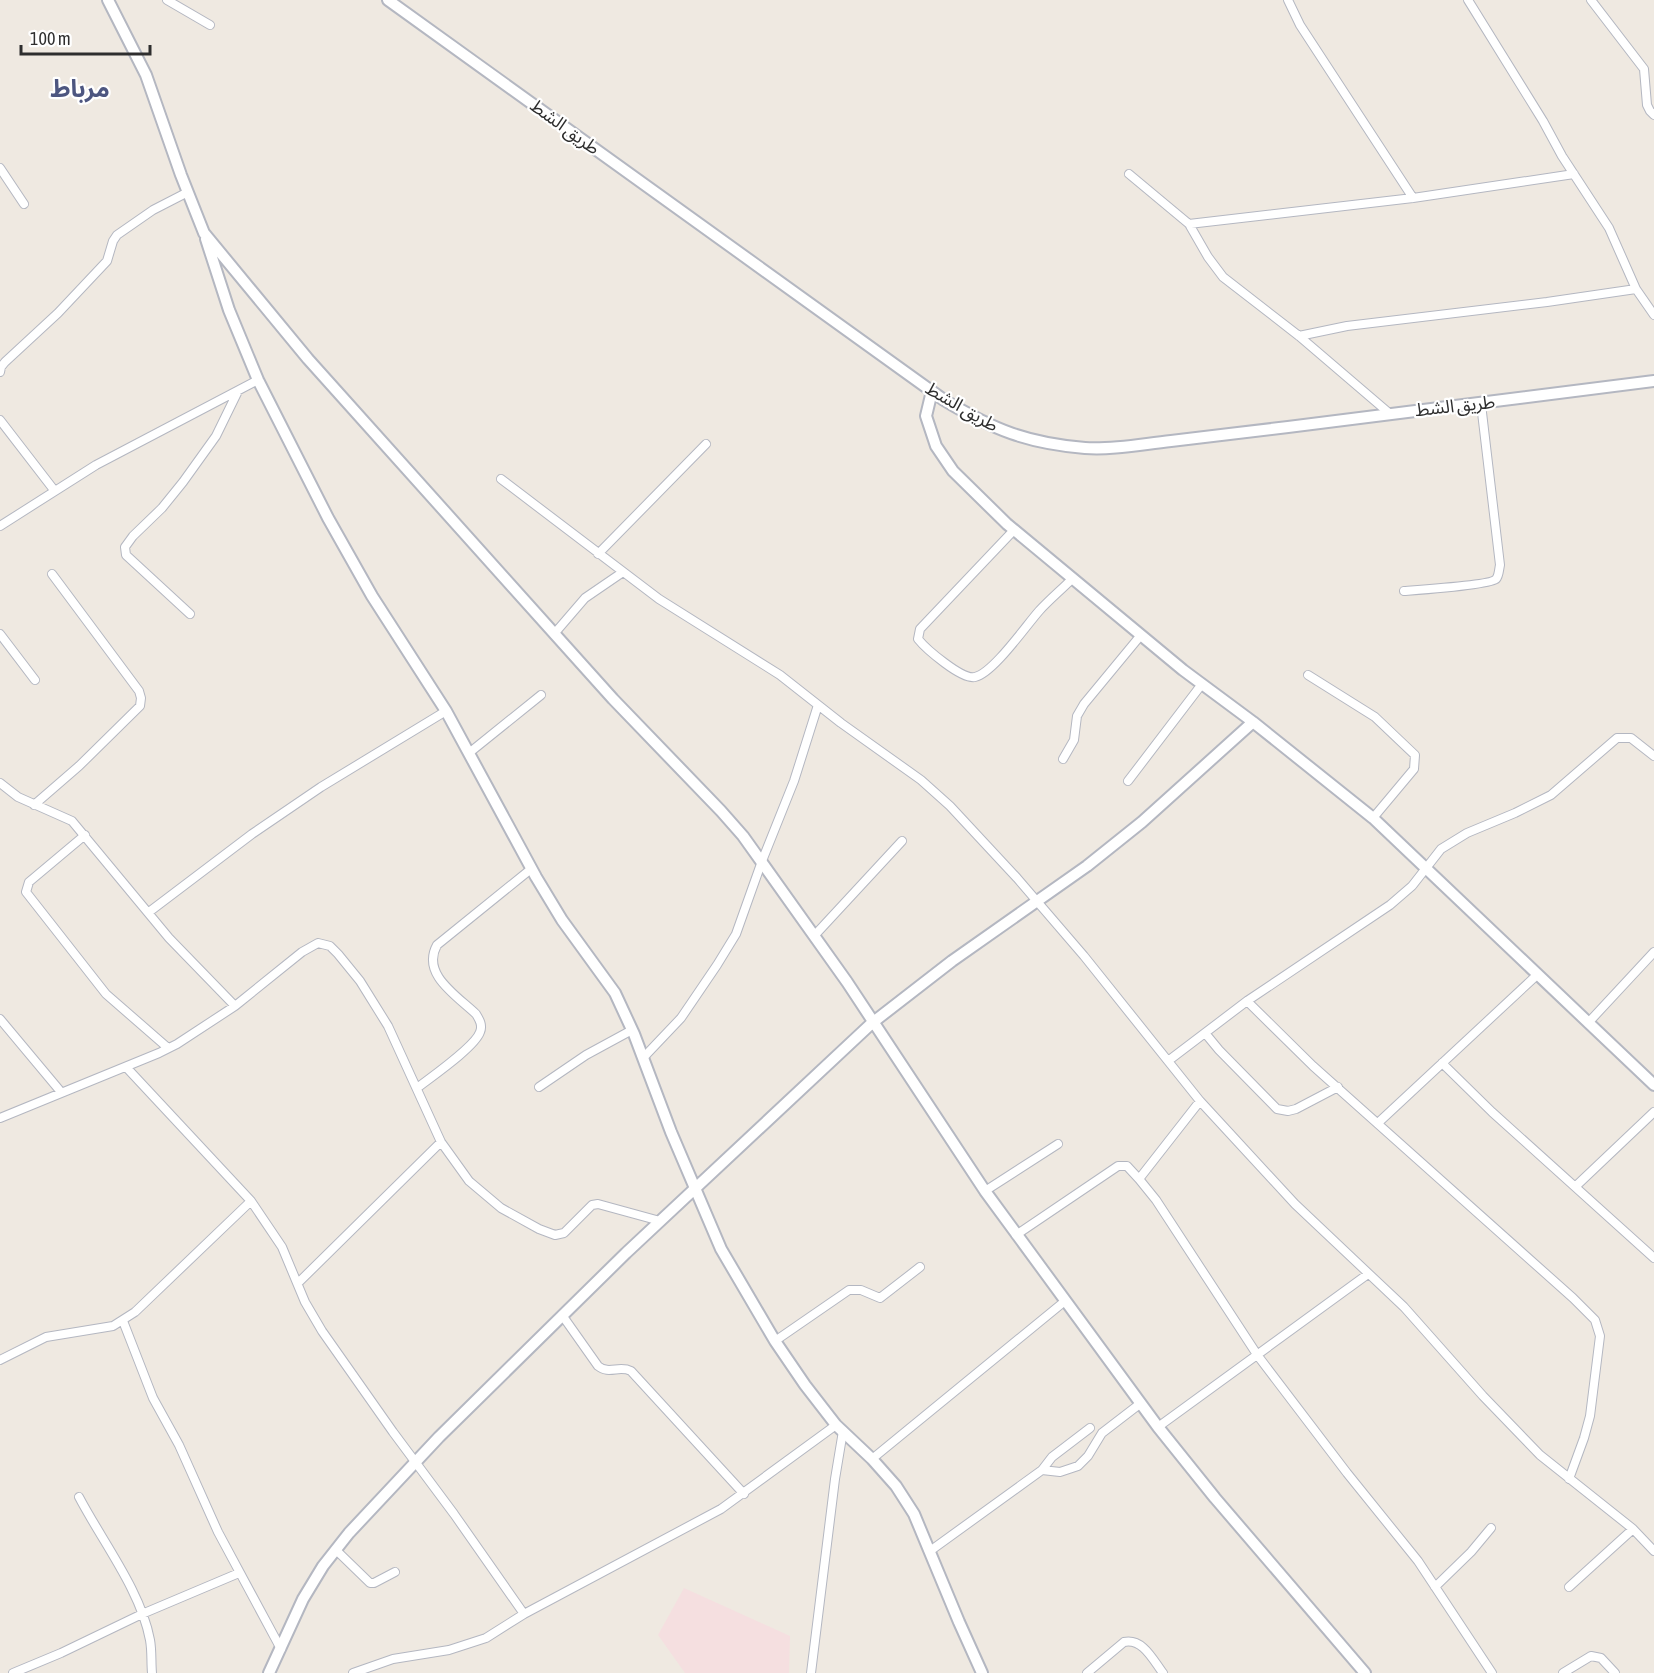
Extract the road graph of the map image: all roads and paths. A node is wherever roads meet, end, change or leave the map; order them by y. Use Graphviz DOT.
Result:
graph roads {
  1 [pos="108,0"];
  2 [pos="167,0"];
  3 [pos="388,0"];
  4 [pos="1288,0"];
  5 [pos="1468,0"];
  6 [pos="1591,0"];
  7 [pos="210,25"];
  8 [pos="1654,115"];
  9 [pos="0,168"];
  10 [pos="1129,174"];
  11 [pos="1574,174"];
  12 [pos="3,178"];
  13 [pos="188,192"];
  14 [pos="1413,198"];
  15 [pos="24,204"];
  16 [pos="1188,224"];
  17 [pos="204,233"];
  18 [pos="1636,289"];
  19 [pos="1654,315"];
  20 [pos="1299,336"];
  21 [pos="0,372"];
  22 [pos="258,380"];
  23 [pos="1654,381"];
  24 [pos="238,391"];
  25 [pos="932,391"];
  26 [pos="1482,404"];
  27 [pos="1389,412"];
  28 [pos="0,420"];
  29 [pos="706,444"];
  30 [pos="501,479"];
  31 [pos="54,490"];
  32 [pos="0,526"];
  33 [pos="1014,530"];
  34 [pos="598,554"];
  35 [pos="623,572"];
  36 [pos="52,574"];
  37 [pos="1072,579"];
  38 [pos="1404,591"];
  39 [pos="190,614"];
  40 [pos="0,634"];
  41 [pos="554,634"];
  42 [pos="1141,635"];
  43 [pos="1308,675"];
  44 [pos="35,680"];
  45 [pos="1202,684"];
  46 [pos="542,695"];
  47 [pos="818,705"];
  48 [pos="446,711"];
  49 [pos="1253,722"];
  50 [pos="469,753"];
  51 [pos="1654,756"];
  52 [pos="1063,759"];
  53 [pos="1128,780"];
  54 [pos="0,783"];
  55 [pos="34,805"];
  56 [pos="1373,818"];
  57 [pos="85,835"];
  58 [pos="902,841"];
  59 [pos="762,861"];
  60 [pos="1426,867"];
  61 [pos="531,869"];
  62 [pos="1036,902"];
  63 [pos="148,912"];
  64 [pos="814,936"];
  65 [pos="1654,952"];
  66 [pos="1538,974"];
  67 [pos="1247,1001"];
  68 [pos="234,1006"];
  69 [pos="0,1019"];
  70 [pos="872,1023"];
  71 [pos="1588,1023"];
  72 [pos="632,1030"];
  73 [pos="1205,1033"];
  74 [pos="168,1048"];
  75 [pos="643,1058"];
  76 [pos="1168,1061"];
  77 [pos="1443,1063"];
  78 [pos="126,1067"];
  79 [pos="1654,1085"];
  80 [pos="539,1086"];
  81 [pos="1338,1087"];
  82 [pos="417,1088"];
  83 [pos="61,1092"];
  84 [pos="1200,1101"];
  85 [pos="1654,1112"];
  86 [pos="0,1118"];
  87 [pos="1379,1122"];
  88 [pos="441,1142"];
  89 [pos="1058,1144"];
  90 [pos="1139,1179"];
  91 [pos="1576,1186"];
  92 [pos="695,1189"];
  93 [pos="985,1191"];
  94 [pos="251,1201"];
  95 [pos="660,1221"];
  96 [pos="1016,1235"];
  97 [pos="1654,1258"];
  98 [pos="920,1267"];
  99 [pos="1368,1274"];
  100 [pos="298,1283"];
  101 [pos="1065,1301"];
  102 [pos="562,1315"];
  103 [pos="123,1321"];
  104 [pos="775,1341"];
  105 [pos="1258,1356"];
  106 [pos="0,1360"];
  107 [pos="1141,1403"];
  108 [pos="1158,1427"];
  109 [pos="839,1428"];
  110 [pos="1090,1428"];
  111 [pos="872,1459"];
  112 [pos="416,1460"];
  113 [pos="1042,1470"];
  114 [pos="1569,1479"];
  115 [pos="744,1494"];
  116 [pos="79,1497"];
  117 [pos="1491,1528"];
  118 [pos="1633,1529"];
  119 [pos="336,1550"];
  120 [pos="930,1551"];
  121 [pos="1654,1551"];
  122 [pos="395,1572"];
  123 [pos="239,1573"];
  124 [pos="1435,1587"];
  125 [pos="1569,1587"];
  126 [pos="142,1614"];
  127 [pos="524,1614"];
  128 [pos="281,1649"];
  129 [pos="13,1673"];
  130 [pos="153,1673"];
  131 [pos="269,1673"];
  132 [pos="353,1673"];
  133 [pos="811,1673"];
  134 [pos="982,1673"];
  135 [pos="1087,1673"];
  136 [pos="1163,1673"];
  137 [pos="1365,1673"];
  138 [pos="1492,1673"];
  139 [pos="1563,1673"];
  140 [pos="1615,1673"];
  1 -- 13 [label="street"];
  2 -- 7 [label="street"];
  3 -- 25 [label="street, طريق الشط"];
  4 -- 14 [label="street"];
  5 -- 11 [label="street"];
  6 -- 8 [label="street"];
  9 -- 12 [label="street"];
  10 -- 16 [label="street"];
  11 -- 14 [label="street"];
  11 -- 18 [label="street"];
  12 -- 15 [label="street"];
  13 -- 17 [label="street"];
  13 -- 21 [label="street"];
  14 -- 16 [label="street"];
  16 -- 20 [label="street"];
  17 -- 22 [label="street"];
  17 -- 41 [label="street"];
  18 -- 19 [label="street"];
  18 -- 20 [label="street"];
  20 -- 27 [label="street"];
  22 -- 24 [label="street"];
  22 -- 48 [label="street"];
  23 -- 26 [label="street, طريق الشط"];
  24 -- 31 [label="street"];
  24 -- 39 [label="street"];
  25 -- 27 [label="street, طريق الشط"];
  25 -- 33 [label="street"];
  26 -- 27 [label="street, طريق الشط"];
  26 -- 38 [label="street"];
  28 -- 31 [label="street"];
  29 -- 34 [label="street"];
  30 -- 34 [label="street"];
  31 -- 32 [label="street"];
  33 -- 37 [label="street"];
  33 -- 37 [label="street"];
  34 -- 35 [label="street"];
  35 -- 41 [label="street"];
  35 -- 47 [label="street"];
  36 -- 55 [label="street"];
  37 -- 42 [label="street"];
  40 -- 44 [label="street"];
  41 -- 59 [label="street"];
  42 -- 45 [label="street"];
  42 -- 52 [label="street"];
  43 -- 56 [label="street"];
  45 -- 49 [label="street"];
  45 -- 53 [label="street"];
  46 -- 50 [label="street"];
  47 -- 59 [label="street"];
  47 -- 62 [label="street"];
  48 -- 50 [label="street"];
  48 -- 63 [label="street"];
  49 -- 56 [label="street"];
  49 -- 62 [label="street"];
  50 -- 61 [label="street"];
  51 -- 60 [label="street"];
  54 -- 55 [label="street"];
  55 -- 57 [label="street"];
  56 -- 60 [label="street"];
  57 -- 63 [label="street"];
  57 -- 74 [label="street"];
  58 -- 64 [label="street"];
  59 -- 64 [label="street"];
  59 -- 75 [label="street"];
  60 -- 66 [label="street"];
  60 -- 67 [label="street"];
  61 -- 72 [label="street"];
  61 -- 82 [label="street"];
  62 -- 70 [label="street"];
  62 -- 76 [label="street"];
  63 -- 68 [label="street"];
  64 -- 70 [label="street"];
  65 -- 71 [label="street"];
  66 -- 71 [label="street"];
  66 -- 77 [label="street"];
  67 -- 73 [label="street"];
  67 -- 81 [label="street"];
  68 -- 74 [label="street"];
  68 -- 82 [label="street"];
  69 -- 83 [label="street"];
  70 -- 92 [label="street"];
  70 -- 93 [label="street"];
  71 -- 79 [label="street"];
  72 -- 75 [label="street"];
  72 -- 80 [label="street"];
  73 -- 76 [label="street"];
  73 -- 81 [label="street"];
  74 -- 78 [label="street"];
  75 -- 92 [label="street"];
  76 -- 84 [label="street"];
  77 -- 87 [label="street"];
  77 -- 91 [label="street"];
  78 -- 83 [label="street"];
  78 -- 94 [label="street"];
  81 -- 87 [label="street"];
  82 -- 88 [label="street"];
  83 -- 86 [label="street"];
  84 -- 90 [label="street"];
  84 -- 99 [label="street"];
  85 -- 91 [label="street"];
  87 -- 114 [label="street"];
  88 -- 95 [label="street"];
  88 -- 100 [label="street"];
  89 -- 93 [label="street"];
  90 -- 96 [label="street"];
  90 -- 105 [label="street"];
  91 -- 97 [label="street"];
  92 -- 95 [label="street"];
  92 -- 104 [label="street"];
  93 -- 96 [label="street"];
  94 -- 100 [label="street"];
  94 -- 103 [label="street"];
  95 -- 102 [label="street"];
  96 -- 101 [label="street"];
  98 -- 104 [label="street"];
  99 -- 105 [label="street"];
  99 -- 114 [label="street"];
  100 -- 112 [label="street"];
  101 -- 107 [label="street"];
  101 -- 111 [label="street"];
  102 -- 112 [label="street"];
  102 -- 115 [label="street"];
  103 -- 106 [label="street"];
  103 -- 123 [label="street"];
  104 -- 109 [label="street"];
  105 -- 108 [label="street"];
  105 -- 124 [label="street"];
  107 -- 108 [label="street"];
  107 -- 113 [label="street"];
  108 -- 137 [label="street"];
  109 -- 111 [label="street"];
  109 -- 115 [label="street"];
  109 -- 133 [label="street"];
  110 -- 113 [label="street"];
  111 -- 120 [label="street"];
  112 -- 119 [label="street"];
  112 -- 127 [label="street"];
  113 -- 120 [label="street"];
  114 -- 118 [label="street"];
  115 -- 127 [label="street"];
  116 -- 126 [label="street"];
  117 -- 124 [label="street"];
  118 -- 121 [label="street"];
  118 -- 125 [label="street"];
  119 -- 122 [label="street"];
  119 -- 128 [label="street"];
  120 -- 134 [label="street"];
  123 -- 126 [label="street"];
  123 -- 128 [label="street"];
  124 -- 138 [label="street"];
  126 -- 129 [label="street"];
  126 -- 130 [label="street"];
  127 -- 132 [label="street"];
  128 -- 131 [label="street"];
  135 -- 136 [label="street"];
  139 -- 140 [label="street"];
}
